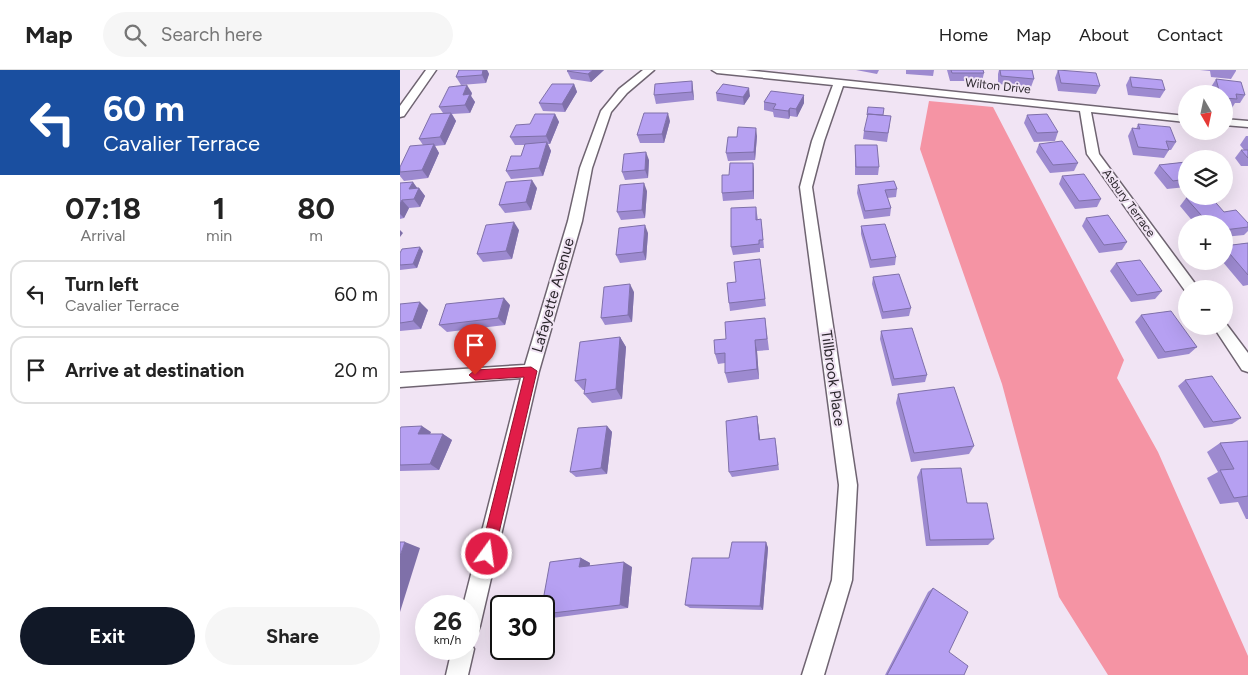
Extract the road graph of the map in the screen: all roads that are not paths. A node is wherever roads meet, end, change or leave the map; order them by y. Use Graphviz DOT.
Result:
graph roads {
  1 [pos="431,70"];
  2 [pos="649,70"];
  3 [pos="717,70"];
  4 [pos="839,83"];
  5 [pos="1085,108"];
  6 [pos="400,114"];
  7 [pos="1178,117"];
  8 [pos="1233,123"];
  9 [pos="1248,124"];
  10 [pos="1185,280"];
  11 [pos="1226,335"];
  12 [pos="1248,365"];
  13 [pos="531,371"];
  14 [pos="400,380"];
  15 [pos="477,595"];
  16 [pos="460,660"];
  17 [pos="457,675"];
  18 [pos="813,675"];
  1 -- 6 [label="street"];
  2 -- 13 [label="street, Lafayette Avenue"];
  3 -- 4 [label="street, Wilton Drive"];
  4 -- 5 [label="street, Wilton Drive"];
  4 -- 18 [label="street, Tillbrook Place"];
  5 -- 7 [label="street, Wilton Drive"];
  5 -- 10 [label="street, Asbury Terrace"];
  8 -- 9 [label="street"];
  11 -- 12 [label="street"];
  13 -- 14 [label="street"];
  13 -- 15 [label="street, Lafayette Avenue"];
  16 -- 17 [label="street"];
}
